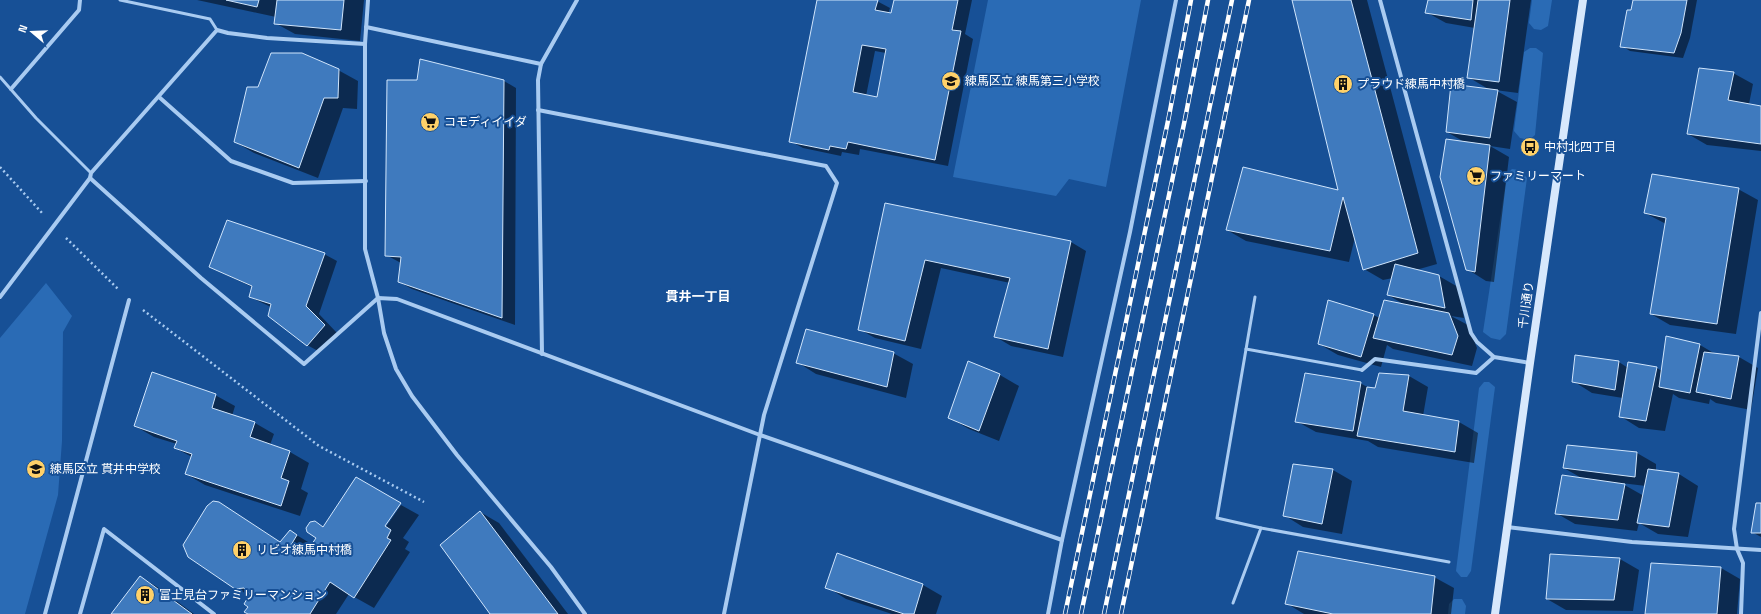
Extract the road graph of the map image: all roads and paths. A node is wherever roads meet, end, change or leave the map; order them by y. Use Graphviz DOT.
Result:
graph roads {
  1 [pos="80,0"];
  2 [pos="120,0"];
  3 [pos="368,0"];
  4 [pos="577,0"];
  5 [pos="1176,0"];
  6 [pos="1380,0"];
  7 [pos="1583,0"];
  8 [pos="366,27"];
  9 [pos="217,30"];
  10 [pos="365,44"];
  11 [pos="541,64"];
  12 [pos="0,77"];
  13 [pos="12,89"];
  14 [pos="159,97"];
  15 [pos="538,110"];
  16 [pos="0,167"];
  17 [pos="90,176"];
  18 [pos="366,181"];
  19 [pos="55,226"];
  20 [pos="0,297"];
  21 [pos="1255,297"];
  22 [pos="378,298"];
  23 [pos="129,300"];
  24 [pos="1761,313"];
  25 [pos="1760,326"];
  26 [pos="1246,349"];
  27 [pos="542,354"];
  28 [pos="1494,357"];
  29 [pos="1530,363"];
  30 [pos="1362,370"];
  31 [pos="760,435"];
  32 [pos="424,502"];
  33 [pos="1507,527"];
  34 [pos="1261,528"];
  35 [pos="1062,540"];
  36 [pos="1737,548"];
  37 [pos="1761,550"];
  38 [pos="1449,562"];
  39 [pos="1233,604"];
  40 [pos="45,614"];
  41 [pos="80,614"];
  42 [pos="214,614"];
  43 [pos="585,614"];
  44 [pos="724,614"];
  45 [pos="1048,614"];
  46 [pos="1495,614"];
  47 [pos="1741,614"];
  1 -- 13 [label="street"];
  2 -- 9 [label="lane"];
  3 -- 8 [label="street"];
  4 -- 11 [label="street"];
  5 -- 35 [label="street"];
  6 -- 28 [label="street"];
  7 -- 29 [label="main road, 千川通り"];
  8 -- 10 [label="street"];
  8 -- 11 [label="street"];
  9 -- 10 [label="street"];
  9 -- 14 [label="street"];
  10 -- 18 [label="street"];
  11 -- 15 [label="street"];
  12 -- 13 [label="lane"];
  13 -- 17 [label="lane"];
  14 -- 17 [label="street"];
  14 -- 18 [label="street"];
  15 -- 27 [label="street"];
  15 -- 31 [label="street"];
  16 -- 19 [label="path"];
  17 -- 19 [label="street"];
  17 -- 22 [label="street"];
  18 -- 22 [label="street"];
  19 -- 20 [label="street"];
  19 -- 23 [label="path"];
  21 -- 26 [label="lane"];
  22 -- 27 [label="street"];
  22 -- 43 [label="street"];
  23 -- 32 [label="path"];
  23 -- 40 [label="street"];
  24 -- 25 [label="street"];
  25 -- 36 [label="street"];
  26 -- 30 [label="lane"];
  26 -- 34 [label="lane"];
  27 -- 31 [label="street"];
  28 -- 29 [label="street"];
  28 -- 30 [label="street"];
  29 -- 33 [label="main road, 千川通り"];
  31 -- 35 [label="street"];
  31 -- 44 [label="street"];
  33 -- 36 [label="street"];
  33 -- 46 [label="main road, 千川通り"];
  34 -- 38 [label="lane"];
  34 -- 39 [label="lane"];
  35 -- 45 [label="street"];
  36 -- 37 [label="street"];
  36 -- 47 [label="street"];
  41 -- 42 [label="street"];
}
